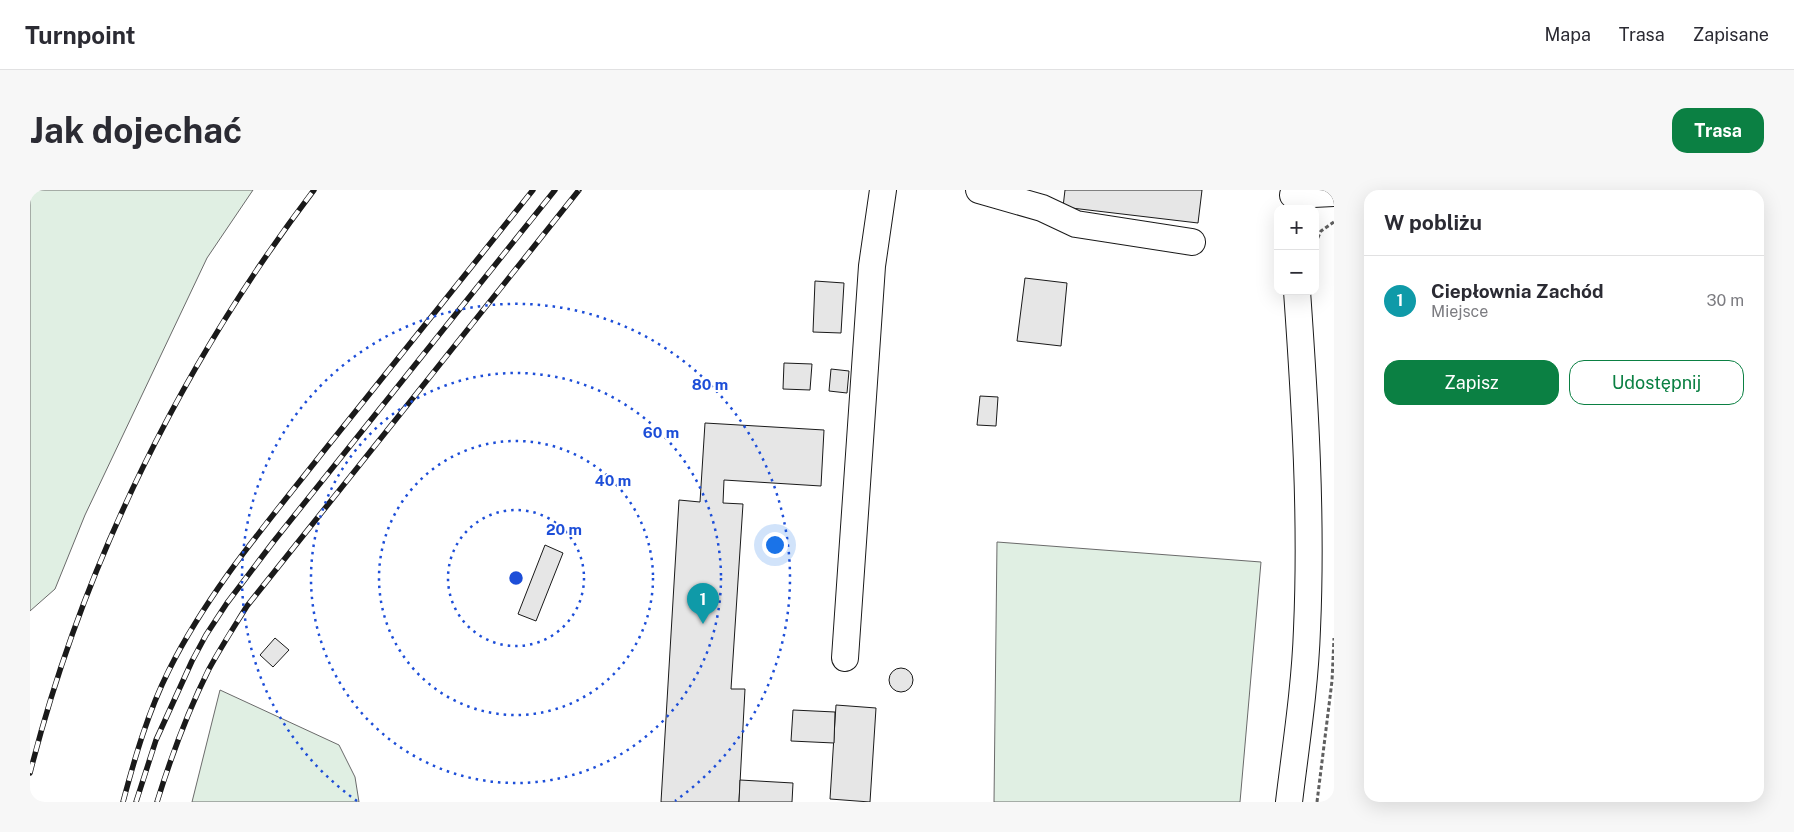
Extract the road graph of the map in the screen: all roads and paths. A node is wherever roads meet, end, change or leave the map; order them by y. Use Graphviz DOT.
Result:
graph roads {
  1 [pos="883,190"];
  2 [pos="979,190"];
  3 [pos="1334,193"];
  4 [pos="1044,199"];
  5 [pos="1289,199"];
  6 [pos="1334,222"];
  7 [pos="1319,235"];
  8 [pos="1192,242"];
  9 [pos="1280,250"];
  10 [pos="1297,295"];
  11 [pos="1334,638"];
  12 [pos="845,658"];
  13 [pos="1289,802"];
  14 [pos="1317,802"];
  1 -- 12 [label="street"];
  2 -- 4 [label="street"];
  3 -- 5 [label="street"];
  4 -- 8 [label="street"];
  5 -- 9 [label="path"];
  6 -- 7 [label="path"];
  10 -- 13 [label="street"];
  11 -- 14 [label="path"];
}
